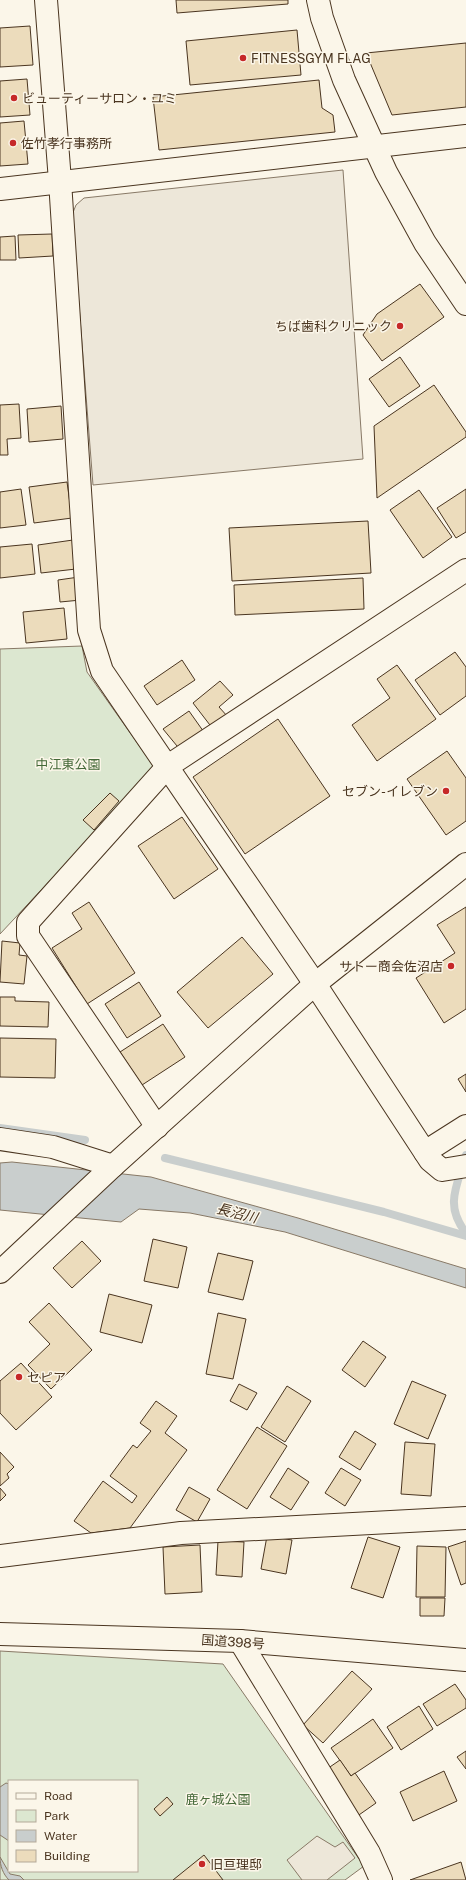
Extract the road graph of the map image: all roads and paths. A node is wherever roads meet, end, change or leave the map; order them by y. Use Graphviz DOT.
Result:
graph roads {
  1 [pos="46,0"];
  2 [pos="318,0"];
  3 [pos="466,136"];
  4 [pos="374,147"];
  5 [pos="60,181"];
  6 [pos="0,189"];
  7 [pos="466,304"];
  8 [pos="466,570"];
  9 [pos="168,766"];
  10 [pos="466,864"];
  11 [pos="315,984"];
  12 [pos="466,1126"];
  13 [pos="156,1127"];
  14 [pos="0,1139"];
  15 [pos="425,1152"];
  16 [pos="113,1166"];
  17 [pos="466,1166"];
  18 [pos="0,1272"];
  19 [pos="466,1518"];
  20 [pos="0,1556"];
  21 [pos="0,1634"];
  22 [pos="240,1642"];
  23 [pos="466,1660"];
  24 [pos="381,1880"];
  1 -- 5 [label="main road"];
  2 -- 4 [label="main road"];
  3 -- 4 [label="main road"];
  4 -- 5 [label="main road"];
  4 -- 7 [label="main road"];
  5 -- 6 [label="main road"];
  5 -- 9 [label="main road"];
  8 -- 9 [label="main road"];
  9 -- 11 [label="main road"];
  9 -- 13 [label="main road"];
  10 -- 11 [label="main road"];
  11 -- 13 [label="main road"];
  11 -- 15 [label="main road"];
  12 -- 15 [label="main road"];
  13 -- 16 [label="main road"];
  14 -- 16 [label="main road"];
  15 -- 17 [label="main road"];
  16 -- 18 [label="main road"];
  19 -- 20 [label="main road"];
  21 -- 22 [label="main road, 国道398号"];
  22 -- 23 [label="main road, 国道398号"];
  22 -- 24 [label="main road"];
}
